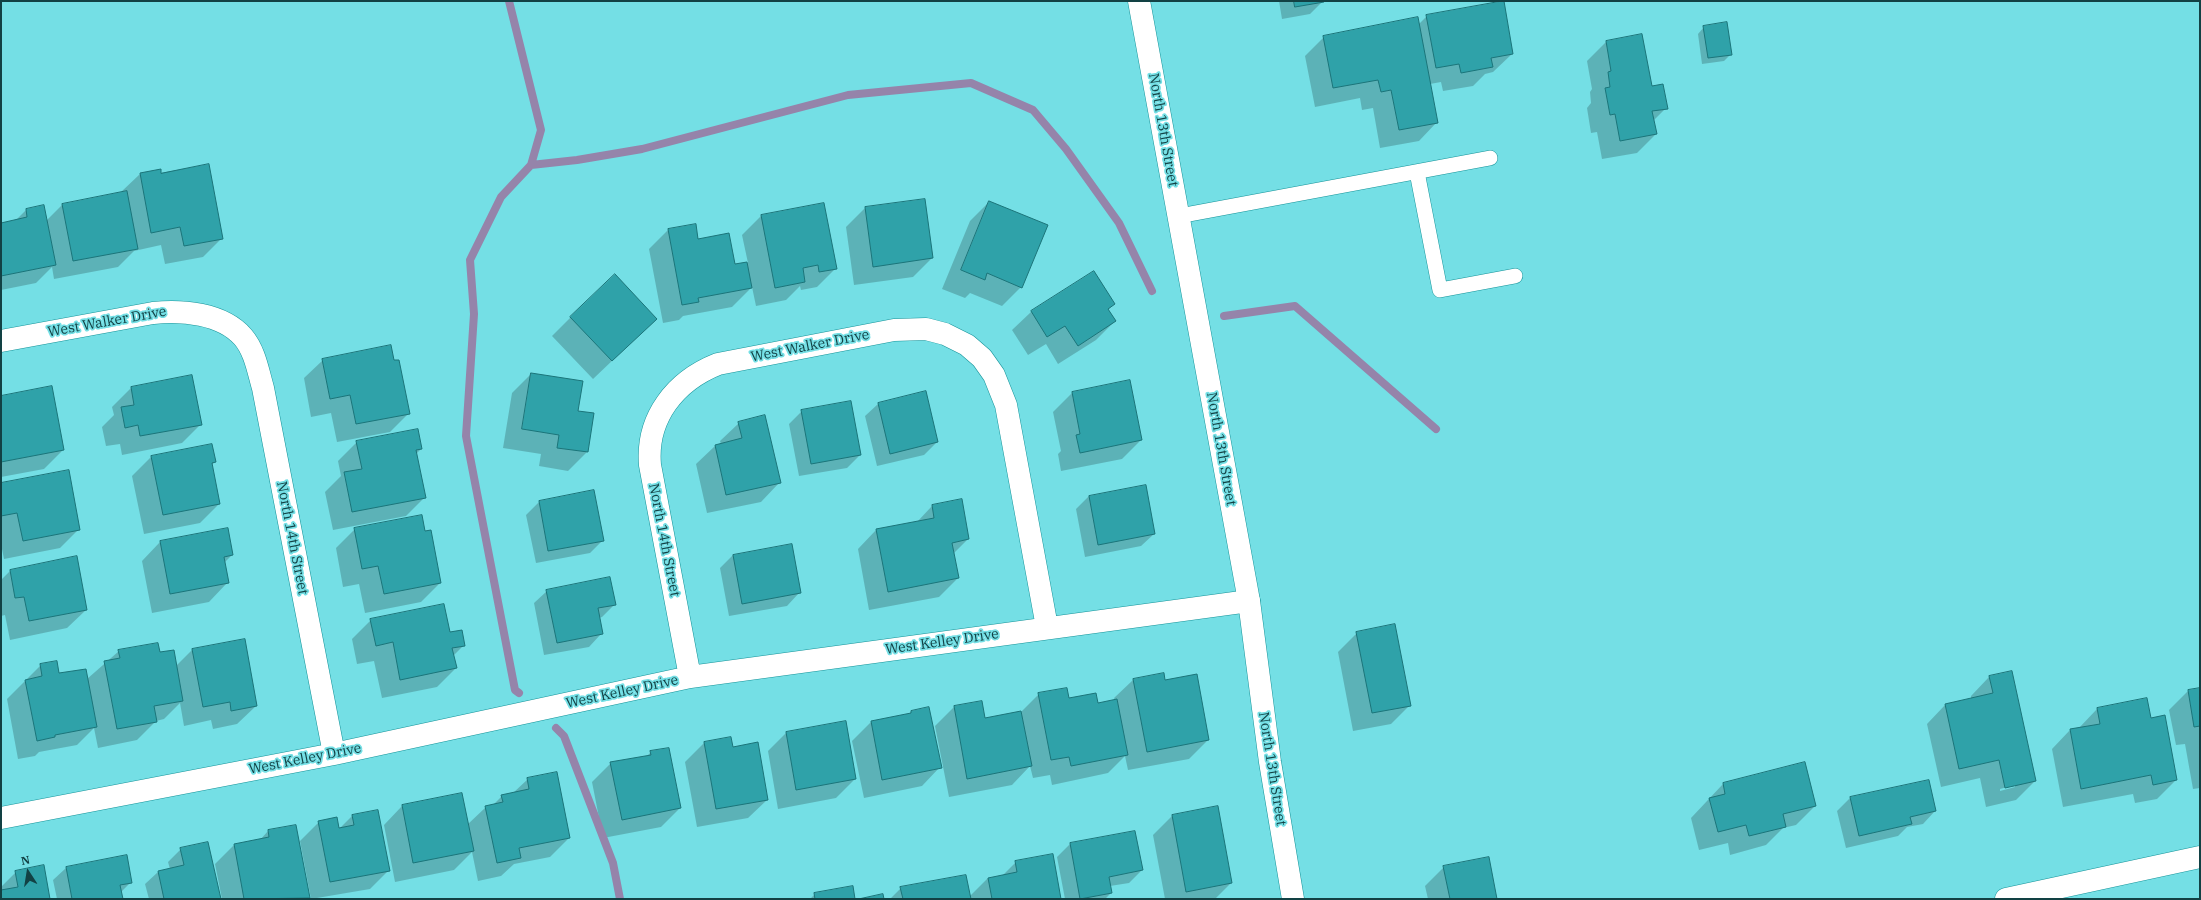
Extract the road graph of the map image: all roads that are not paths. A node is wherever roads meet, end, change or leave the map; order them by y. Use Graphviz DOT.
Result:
graph roads {
  1 [pos="1139,1"];
  2 [pos="1490,158"];
  3 [pos="1417,172"];
  4 [pos="1179,216"];
  5 [pos="1515,276"];
  6 [pos="234,328"];
  7 [pos="1,341"];
  8 [pos="666,404"];
  9 [pos="1249,601"];
  10 [pos="1047,627"];
  11 [pos="690,678"];
  12 [pos="334,754"];
  13 [pos="1,818"];
  14 [pos="2200,857"];
  15 [pos="1293,899"];
  16 [pos="2006,899"];
  1 -- 4 [label="street, North 13th Street"];
  2 -- 3 [label="lane"];
  3 -- 4 [label="lane"];
  3 -- 5 [label="lane"];
  4 -- 9 [label="street, North 13th Street"];
  6 -- 7 [label="street, West Walker Drive"];
  6 -- 12 [label="street, North 14th Street"];
  8 -- 10 [label="street, West Walker Drive"];
  8 -- 11 [label="street, North 14th Street"];
  9 -- 10 [label="street, West Kelley Drive"];
  9 -- 15 [label="street, North 13th Street"];
  10 -- 11 [label="street, West Kelley Drive"];
  11 -- 12 [label="street, West Kelley Drive"];
  12 -- 13 [label="street, West Kelley Drive"];
  14 -- 16 [label="street"];
}
